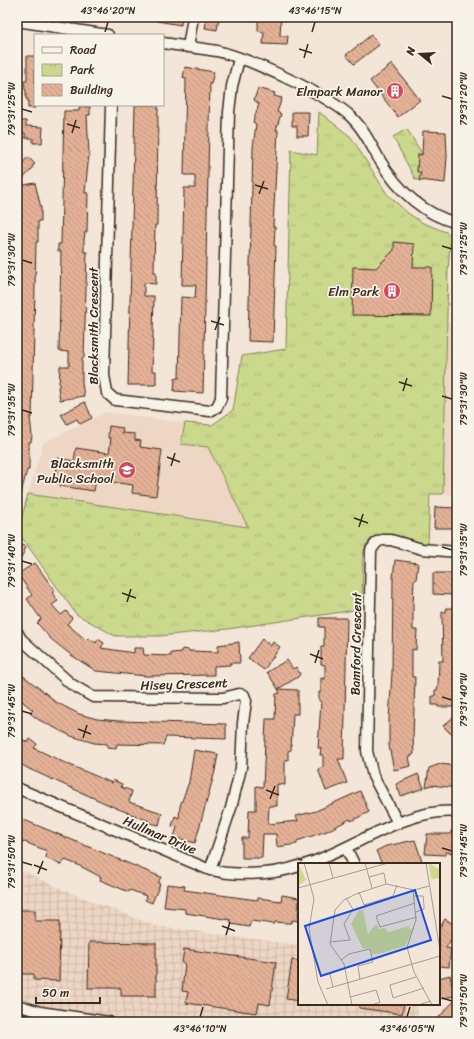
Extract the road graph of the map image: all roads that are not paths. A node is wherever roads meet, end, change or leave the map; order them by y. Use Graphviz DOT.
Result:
graph roads {
  1 [pos="193,17"];
  2 [pos="17,21"];
  3 [pos="50,21"];
  4 [pos="104,34"];
  5 [pos="164,43"];
  6 [pos="188,47"];
  7 [pos="239,59"];
  8 [pos="111,106"];
  9 [pos="457,223"];
  10 [pos="457,552"];
  11 [pos="17,632"];
  12 [pos="17,788"];
  13 [pos="457,812"];
  14 [pos="398,824"];
  15 [pos="346,848"];
  16 [pos="309,863"];
  17 [pos="354,863"];
  18 [pos="298,866"];
  19 [pos="210,870"];
  20 [pos="17,1005"];
  21 [pos="109,1022"];
  1 -- 6 [label="street"];
  2 -- 3 [label="street"];
  3 -- 4 [label="street"];
  5 -- 6 [label="street"];
  6 -- 7 [label="street"];
  7 -- 8 [label="street, Blacksmith Crescent"];
  7 -- 9 [label="street"];
  10 -- 14 [label="street, Bamford Crescent"];
  11 -- 19 [label="street, Hisey Crescent"];
  12 -- 19 [label="street, Hullmar Drive"];
  13 -- 14 [label="street"];
  14 -- 15 [label="street"];
  15 -- 16 [label="street"];
  15 -- 17 [label="street"];
  18 -- 19 [label="street, Hullmar Drive"];
  20 -- 21 [label="street"];
}
